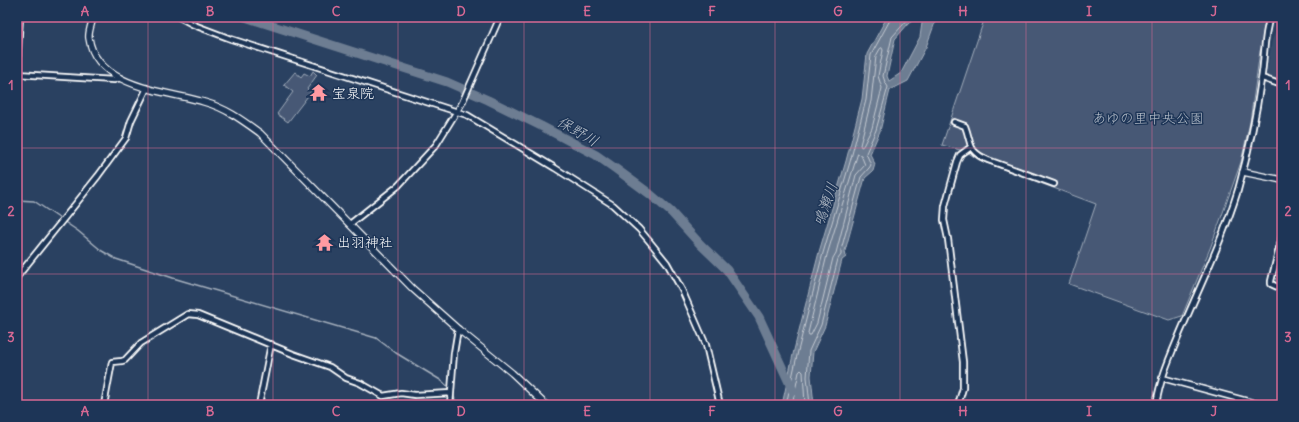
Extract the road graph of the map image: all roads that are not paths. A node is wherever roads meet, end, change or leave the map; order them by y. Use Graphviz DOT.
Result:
graph roads {
  1 [pos="20,17"];
  2 [pos="93,17"];
  3 [pos="179,17"];
  4 [pos="500,17"];
  5 [pos="1270,17"];
  6 [pos="17,66"];
  7 [pos="17,74"];
  8 [pos="120,78"];
  9 [pos="1262,78"];
  10 [pos="1282,85"];
  11 [pos="147,88"];
  12 [pos="457,112"];
  13 [pos="954,122"];
  14 [pos="971,147"];
  15 [pos="1243,172"];
  16 [pos="1282,180"];
  17 [pos="1054,184"];
  18 [pos="350,224"];
  19 [pos="1282,236"];
  20 [pos="17,277"];
  21 [pos="1282,289"];
  22 [pos="458,329"];
  23 [pos="270,344"];
  24 [pos="1162,378"];
  25 [pos="451,393"];
  26 [pos="104,405"];
  27 [pos="259,405"];
  28 [pos="450,405"];
  29 [pos="546,405"];
  30 [pos="720,405"];
  31 [pos="958,405"];
  32 [pos="1156,405"];
  33 [pos="1262,405"];
  1 -- 6 [label="street"];
  2 -- 8 [label="street"];
  3 -- 12 [label="street"];
  4 -- 12 [label="street"];
  5 -- 9 [label="street"];
  7 -- 8 [label="street"];
  8 -- 11 [label="street"];
  9 -- 10 [label="street"];
  9 -- 15 [label="street"];
  11 -- 18 [label="street"];
  11 -- 20 [label="street"];
  12 -- 18 [label="street"];
  12 -- 30 [label="street"];
  13 -- 14 [label="street"];
  14 -- 17 [label="street"];
  14 -- 31 [label="street"];
  15 -- 16 [label="street"];
  15 -- 24 [label="street"];
  18 -- 22 [label="street"];
  19 -- 21 [label="street"];
  22 -- 25 [label="street"];
  22 -- 29 [label="street"];
  23 -- 25 [label="street"];
  23 -- 26 [label="street"];
  23 -- 27 [label="street"];
  24 -- 32 [label="street"];
  24 -- 33 [label="street"];
  25 -- 28 [label="street"];
}
